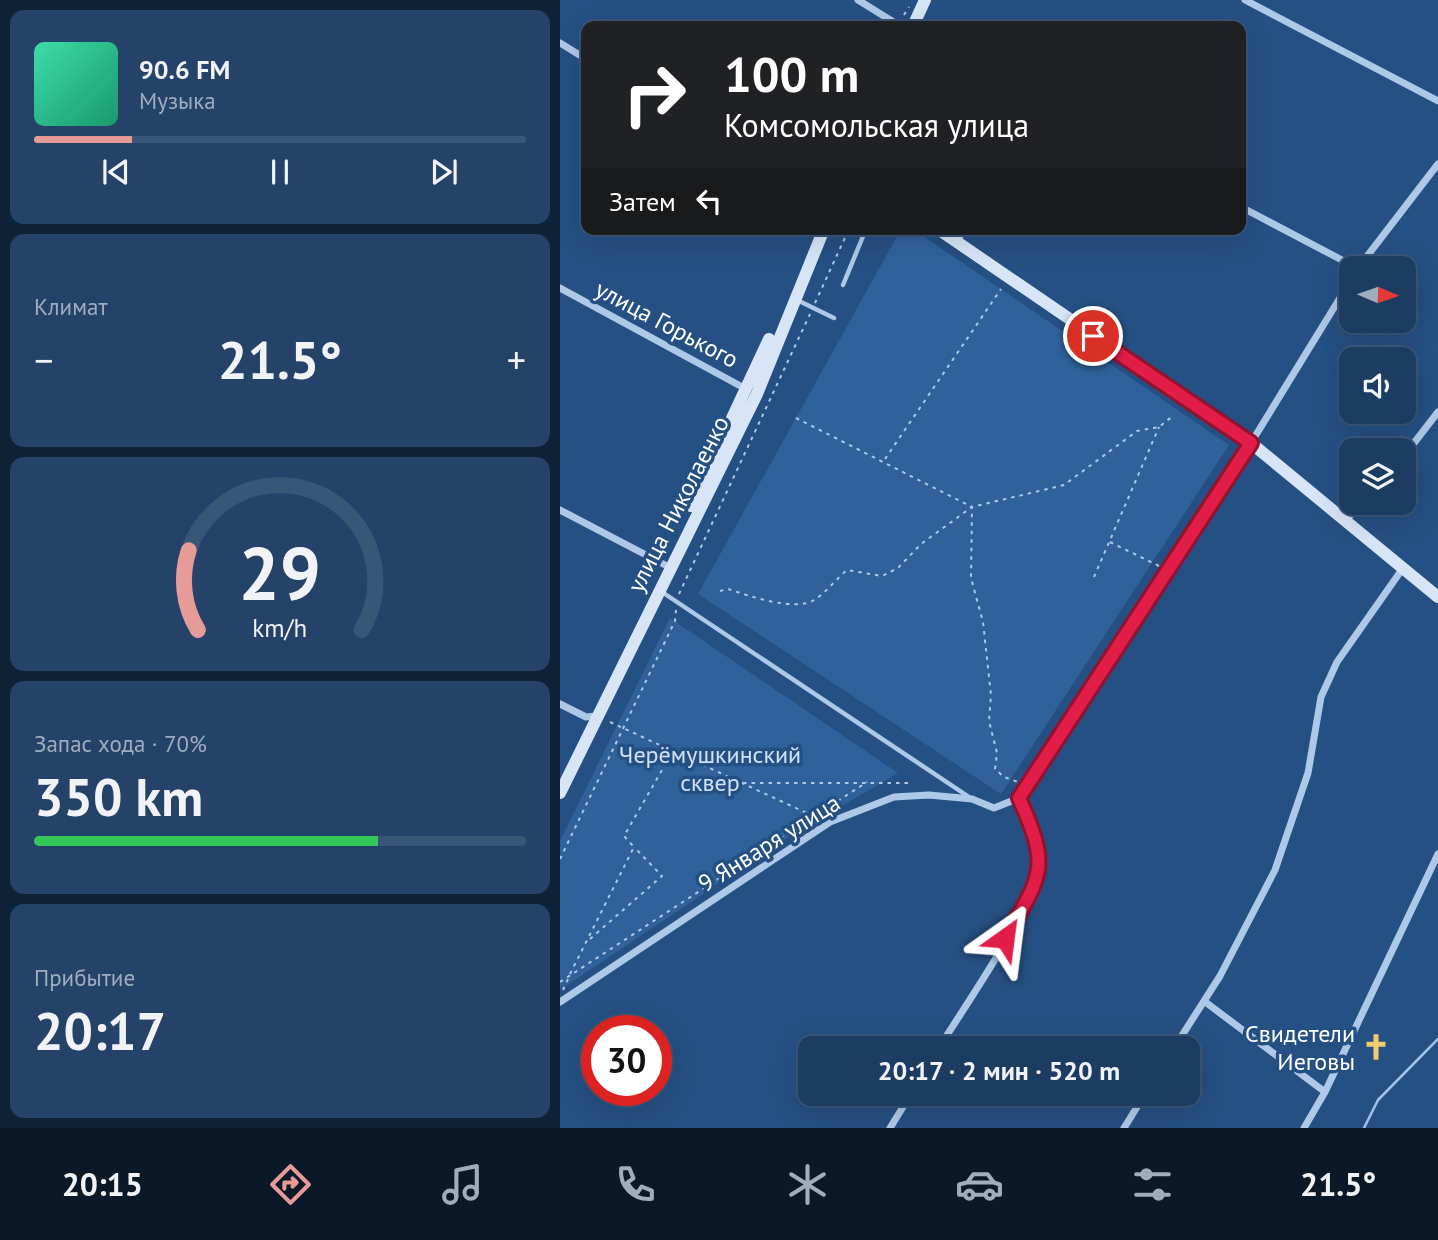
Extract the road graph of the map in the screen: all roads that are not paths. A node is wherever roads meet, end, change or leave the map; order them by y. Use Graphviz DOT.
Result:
graph roads {
  1 [pos="858,0"];
  2 [pos="915,0"];
  3 [pos="925,0"];
  4 [pos="1245,0"];
  5 [pos="892,21"];
  6 [pos="905,21"];
  7 [pos="915,21"];
  8 [pos="560,43"];
  9 [pos="581,56"];
  10 [pos="1438,101"];
  11 [pos="1438,164"];
  12 [pos="1246,210"];
  13 [pos="814,235"];
  14 [pos="821,235"];
  15 [pos="864,235"];
  16 [pos="946,235"];
  17 [pos="962,235"];
  18 [pos="957,243"];
  19 [pos="1367,256"];
  20 [pos="1339,258"];
  21 [pos="843,285"];
  22 [pos="560,288"];
  23 [pos="793,299"];
  24 [pos="1339,300"];
  25 [pos="834,318"];
  26 [pos="752,392"];
  27 [pos="1438,412"];
  28 [pos="1416,440"];
  29 [pos="1251,443"];
  30 [pos="560,510"];
  31 [pos="1351,515"];
  32 [pos="1345,521"];
  33 [pos="667,565"];
  34 [pos="1403,568"];
  35 [pos="659,589"];
  36 [pos="1438,597"];
  37 [pos="560,704"];
  38 [pos="591,717"];
  39 [pos="560,776"];
  40 [pos="560,793"];
  41 [pos="1019,798"];
  42 [pos="972,799"];
  43 [pos="1438,854"];
  44 [pos="1204,1001"];
  45 [pos="560,1002"];
  46 [pos="946,1036"];
  47 [pos="1182,1036"];
  48 [pos="1325,1093"];
  49 [pos="904,1106"];
  50 [pos="1138,1106"];
  51 [pos="890,1128"];
  52 [pos="1124,1128"];
  53 [pos="1304,1128"];
  1 -- 5 [label="street"];
  2 -- 6 [label="main road"];
  3 -- 7 [label="main road"];
  4 -- 10 [label="street"];
  8 -- 9 [label="street"];
  11 -- 19 [label="street"];
  12 -- 20 [label="street"];
  13 -- 26 [label="main road, улица Николаенко"];
  14 -- 23 [label="main road, улица Николаенко"];
  15 -- 21 [label="lane"];
  16 -- 18 [label="main road"];
  17 -- 18 [label="lane"];
  18 -- 29 [label="main road"];
  22 -- 26 [label="street, улица Горького"];
  23 -- 25 [label="lane"];
  23 -- 26 [label="main road, улица Николаенко"];
  24 -- 29 [label="street"];
  26 -- 33 [label="main road, улица Николаенко"];
  27 -- 28 [label="street"];
  29 -- 32 [label="main road"];
  29 -- 41 [label="street"];
  30 -- 33 [label="street"];
  31 -- 32 [label="street"];
  32 -- 34 [label="main road"];
  33 -- 35 [label="main road, улица Николаенко"];
  33 -- 38 [label="main road, улица Николаенко"];
  34 -- 36 [label="main road"];
  34 -- 44 [label="street"];
  35 -- 38 [label="main road, улица Николаенко"];
  35 -- 42 [label="lane"];
  37 -- 38 [label="street"];
  38 -- 39 [label="main road, улица Николаенко"];
  38 -- 40 [label="main road, улица Николаенко"];
  41 -- 42 [label="street, 9 Января улица"];
  41 -- 46 [label="street"];
  42 -- 45 [label="street, 9 Января улица"];
  43 -- 48 [label="street"];
  44 -- 47 [label="street"];
  44 -- 48 [label="street"];
  48 -- 53 [label="street"];
  49 -- 51 [label="street"];
  50 -- 52 [label="street"];
}
